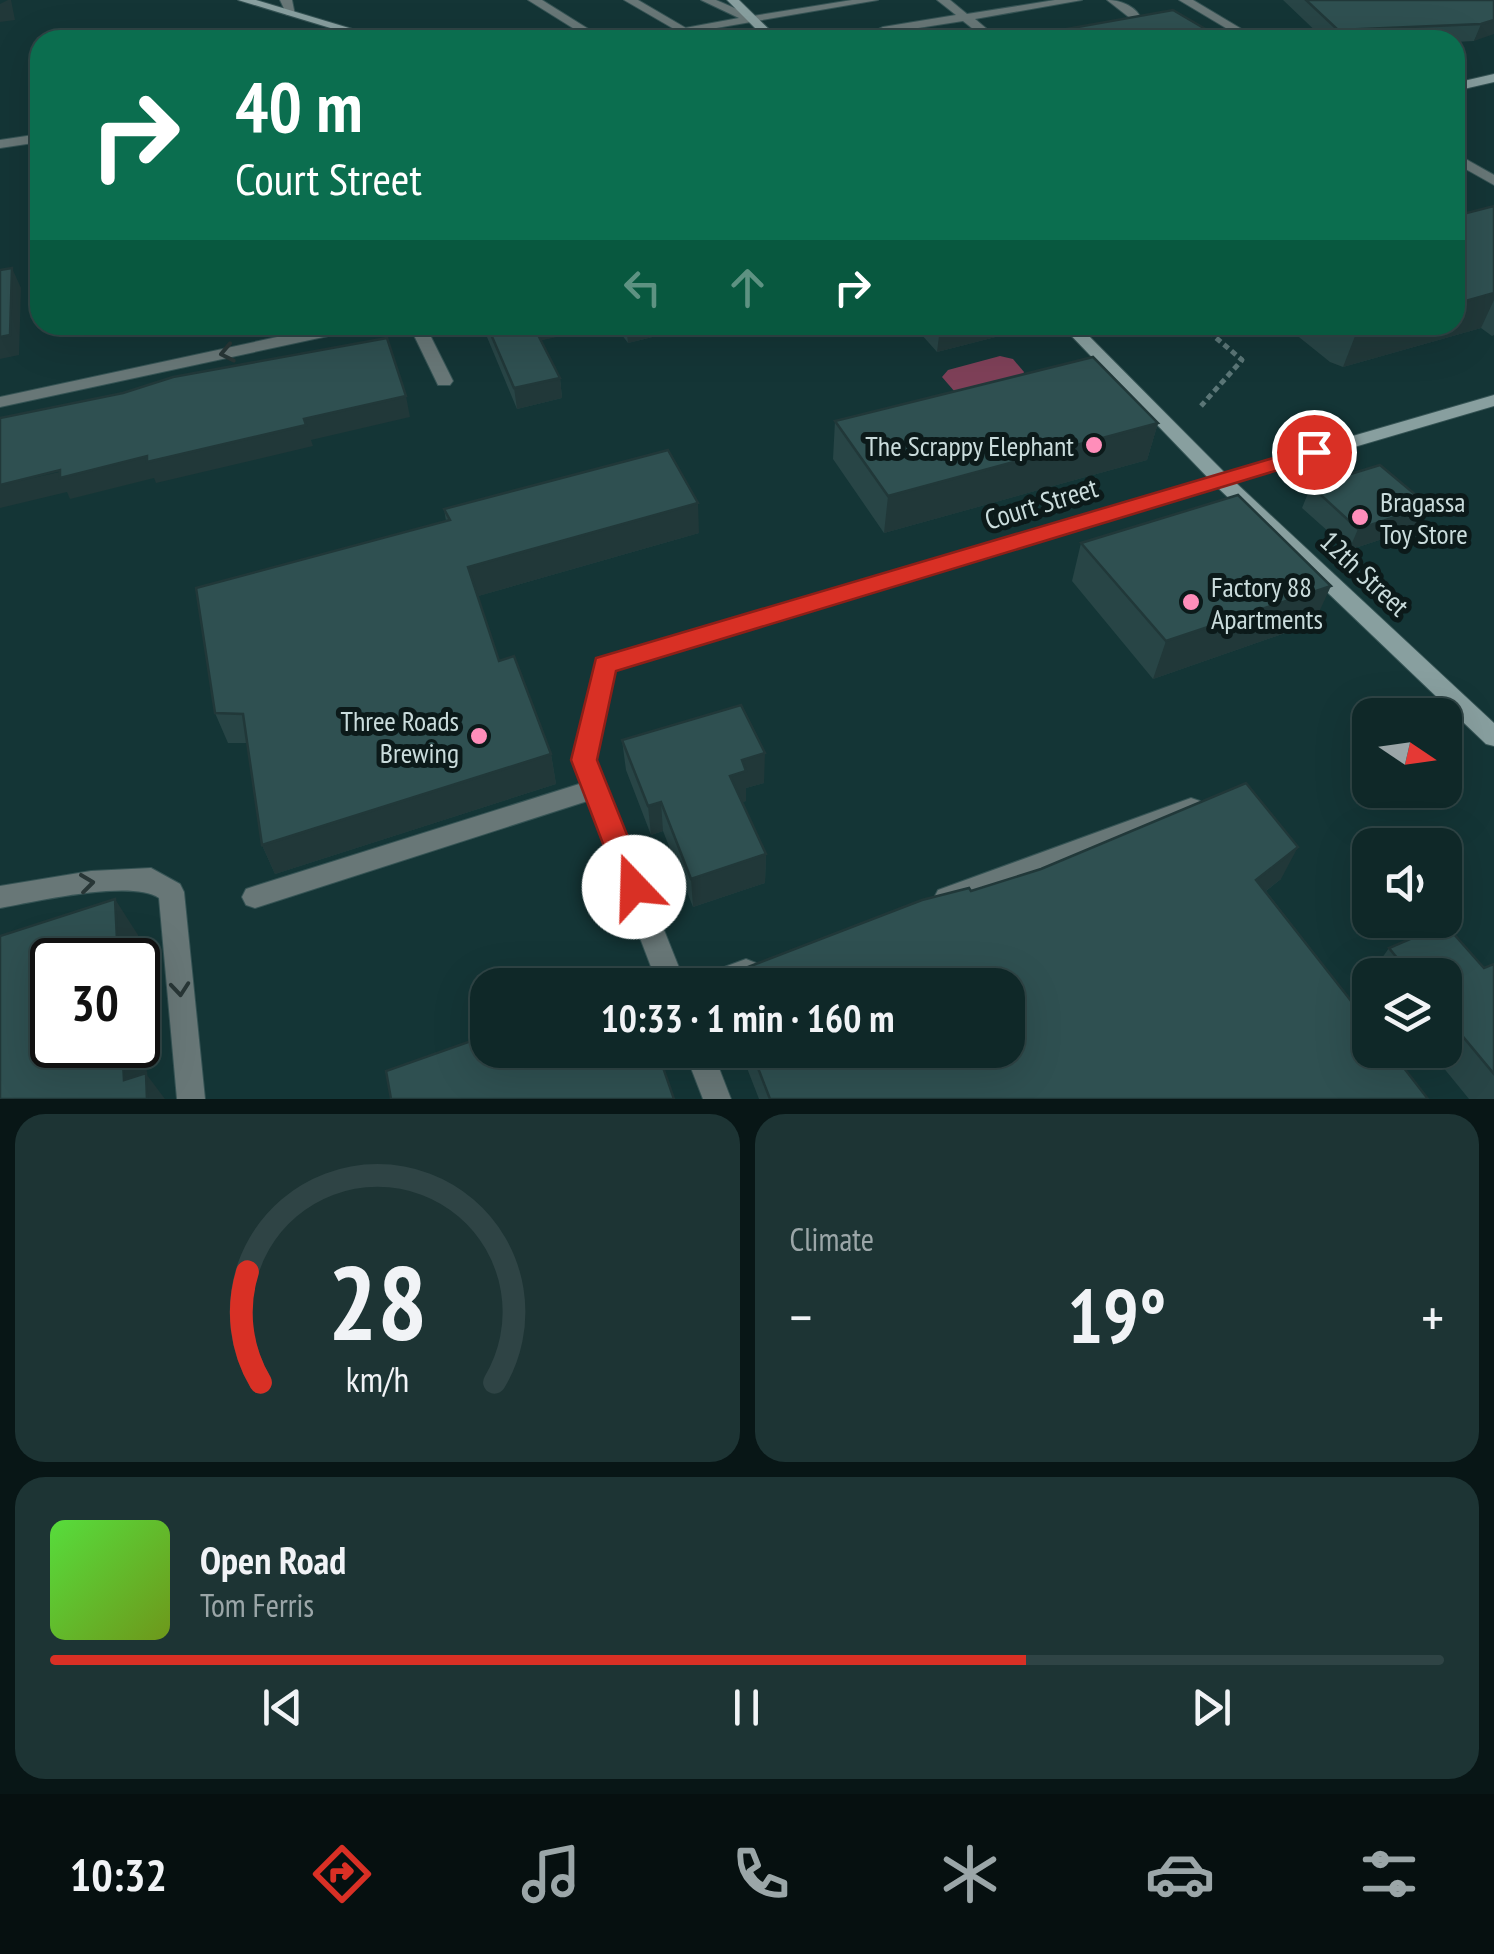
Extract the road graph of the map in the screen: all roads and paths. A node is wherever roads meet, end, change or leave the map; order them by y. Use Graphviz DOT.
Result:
graph roads {
  1 [pos="244,0"];
  2 [pos="286,0"];
  3 [pos="534,0"];
  4 [pos="630,0"];
  5 [pos="708,0"];
  6 [pos="732,0"];
  7 [pos="872,0"];
  8 [pos="943,0"];
  9 [pos="1076,0"];
  10 [pos="1113,0"];
  11 [pos="1185,0"];
  12 [pos="292,13"];
  13 [pos="966,17"];
  14 [pos="753,20"];
  15 [pos="1102,28"];
  16 [pos="349,30"];
  17 [pos="584,30"];
  18 [pos="685,30"];
  19 [pos="764,30"];
  20 [pos="883,30"];
  21 [pos="982,30"];
  22 [pos="1237,30"];
  23 [pos="1494,78"];
  24 [pos="1465,85"];
  25 [pos="30,140"];
  26 [pos="0,144"];
  27 [pos="1465,164"];
  28 [pos="1494,181"];
  29 [pos="310,335"];
  30 [pos="422,335"];
  31 [pos="1079,335"];
  32 [pos="1213,335"];
  33 [pos="444,381"];
  34 [pos="1494,400"];
  35 [pos="0,402"];
  36 [pos="1200,406"];
  37 [pos="1221,480"];
  38 [pos="1494,736"];
  39 [pos="595,789"];
  40 [pos="1212,800"];
  41 [pos="0,896"];
  42 [pos="255,897"];
  43 [pos="915,910"];
  44 [pos="766,964"];
  45 [pos="665,968"];
  46 [pos="755,968"];
  47 [pos="705,1068"];
  48 [pos="190,1099"];
  49 [pos="717,1099"];
  1 -- 12 [label="main road"];
  2 -- 12 [label="street"];
  3 -- 17 [label="street"];
  4 -- 18 [label="street"];
  5 -- 14 [label="street"];
  6 -- 14 [label="main road"];
  7 -- 14 [label="street"];
  8 -- 13 [label="street"];
  9 -- 13 [label="street"];
  10 -- 15 [label="street"];
  11 -- 22 [label="street"];
  12 -- 16 [label="main road"];
  13 -- 20 [label="street"];
  13 -- 21 [label="street"];
  14 -- 18 [label="street"];
  14 -- 19 [label="main road"];
  23 -- 24 [label="main road"];
  25 -- 26 [label="street"];
  27 -- 28 [label="street"];
  29 -- 35 [label="street, one-way"];
  30 -- 33 [label="street"];
  31 -- 37 [label="main road, 12th Street"];
  32 -- 36 [label="path"];
  34 -- 37 [label="main road, Court Street"];
  37 -- 38 [label="main road, 12th Street"];
  37 -- 39 [label="street, Court Street"];
  39 -- 42 [label="street"];
  39 -- 45 [label="street"];
  40 -- 43 [label="street"];
  41 -- 48 [label="street, one-way"];
  44 -- 46 [label="street"];
  47 -- 49 [label="street"];
}
